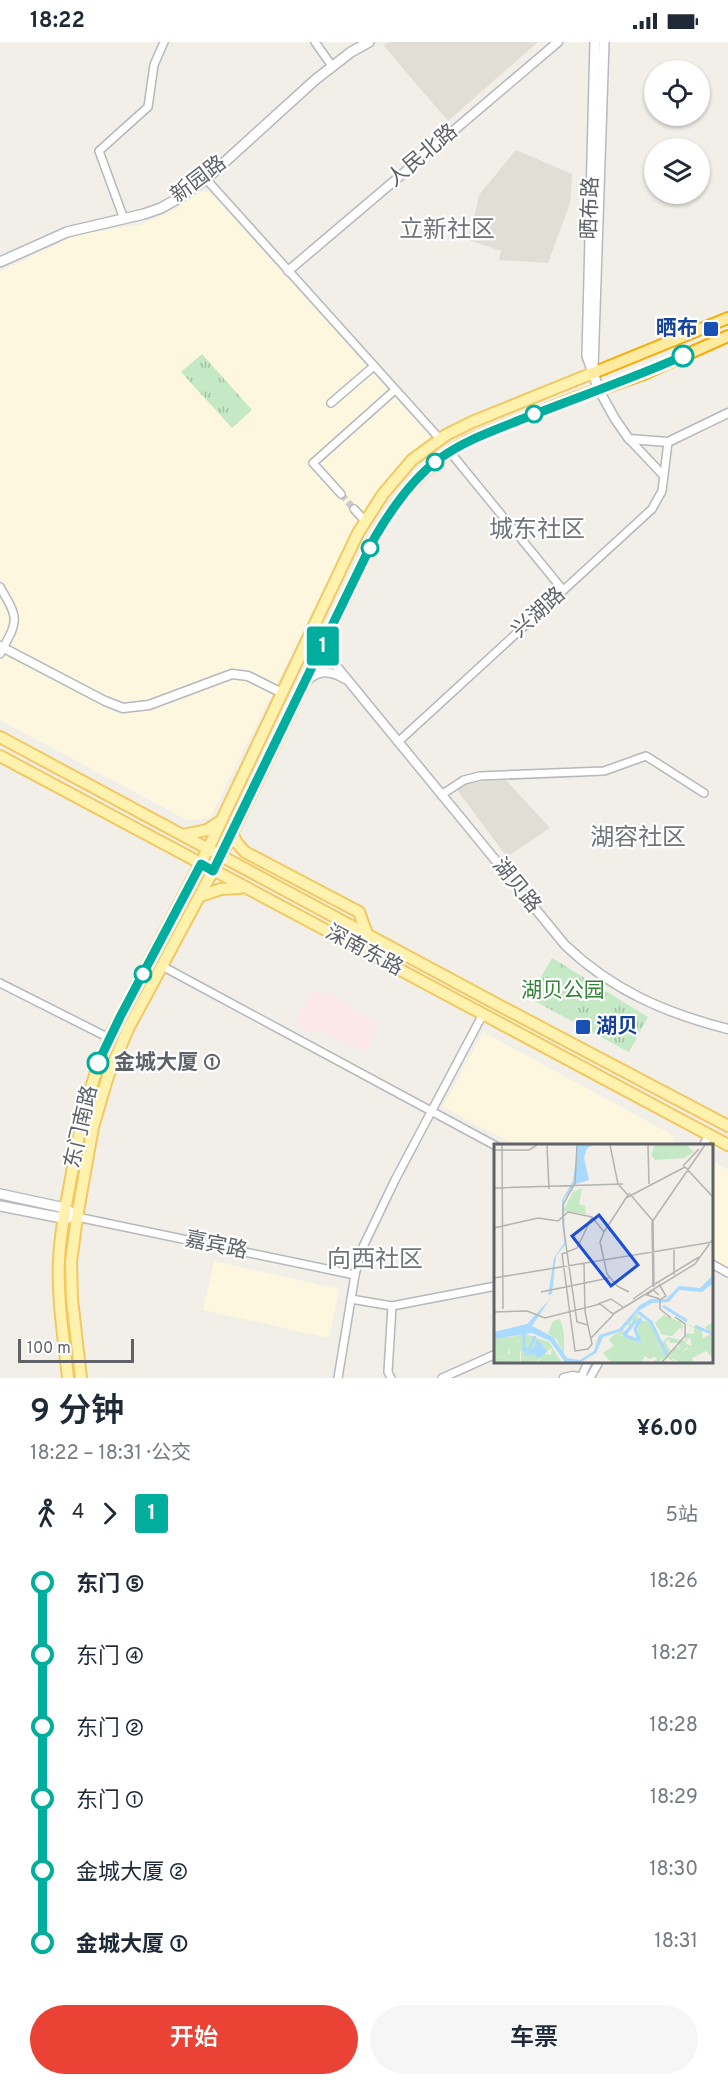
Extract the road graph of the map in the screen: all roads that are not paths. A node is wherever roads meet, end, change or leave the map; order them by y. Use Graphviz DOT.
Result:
graph roads {
  1 [pos="164,42"];
  2 [pos="315,42"];
  3 [pos="369,42"];
  4 [pos="558,42"];
  5 [pos="604,42"];
  6 [pos="594,44"];
  7 [pos="332,66"];
  8 [pos="206,179"];
  9 [pos="124,219"];
  10 [pos="0,262"];
  11 [pos="288,270"];
  12 [pos="728,318"];
  13 [pos="728,336"];
  14 [pos="374,366"];
  15 [pos="593,373"];
  16 [pos="395,390"];
  17 [pos="599,390"];
  18 [pos="332,403"];
  19 [pos="728,413"];
  20 [pos="629,438"];
  21 [pos="440,439"];
  22 [pos="668,442"];
  23 [pos="450,452"];
  24 [pos="663,475"];
  25 [pos="340,494"];
  26 [pos="354,510"];
  27 [pos="365,521"];
  28 [pos="0,587"];
  29 [pos="563,590"];
  30 [pos="326,641"];
  31 [pos="1,649"];
  32 [pos="350,682"];
  33 [pos="305,683"];
  34 [pos="282,693"];
  35 [pos="0,737"];
  36 [pos="398,742"];
  37 [pos="0,756"];
  38 [pos="704,793"];
  39 [pos="441,795"];
  40 [pos="222,821"];
  41 [pos="232,833"];
  42 [pos="183,835"];
  43 [pos="208,849"];
  44 [pos="175,851"];
  45 [pos="221,856"];
  46 [pos="201,864"];
  47 [pos="213,871"];
  48 [pos="188,889"];
  49 [pos="250,891"];
  50 [pos="200,896"];
  51 [pos="367,934"];
  52 [pos="162,966"];
  53 [pos="0,983"];
  54 [pos="483,1014"];
  55 [pos="728,1029"];
  56 [pos="109,1038"];
  57 [pos="431,1110"];
  58 [pos="728,1126"];
  59 [pos="712,1140"];
  60 [pos="494,1145"];
  61 [pos="728,1145"];
  62 [pos="0,1194"];
  63 [pos="0,1206"];
  64 [pos="64,1213"];
  65 [pos="77,1217"];
  66 [pos="713,1265"];
  67 [pos="728,1273"];
  68 [pos="355,1275"];
  69 [pos="494,1286"];
  70 [pos="351,1299"];
  71 [pos="392,1306"];
  72 [pos="494,1354"];
  73 [pos="588,1363"];
  74 [pos="598,1363"];
  75 [pos="68,1378"];
  76 [pos="81,1378"];
  77 [pos="338,1378"];
  78 [pos="391,1378"];
  79 [pos="442,1378"];
  80 [pos="564,1378"];
  81 [pos="584,1378"];
  1 -- 9 [label="street"];
  2 -- 7 [label="street"];
  3 -- 7 [label="main road, 新园路"];
  4 -- 11 [label="street, 人民北路"];
  5 -- 15 [label="main road, 晒布路"];
  6 -- 15 [label="main road, 晒布路"];
  7 -- 8 [label="main road, 新园路"];
  8 -- 9 [label="main road, 新园路"];
  8 -- 11 [label="street"];
  9 -- 10 [label="main road, 新园路"];
  11 -- 14 [label="street"];
  12 -- 15 [label="highway"];
  13 -- 17 [label="highway"];
  14 -- 16 [label="street"];
  14 -- 18 [label="street"];
  15 -- 17 [label="main road, 晒布路"];
  15 -- 21 [label="main road, 东门南路"];
  16 -- 21 [label="street"];
  16 -- 25 [label="street"];
  17 -- 20 [label="street"];
  17 -- 23 [label="main road, 东门南路"];
  19 -- 22 [label="street"];
  20 -- 22 [label="street"];
  20 -- 24 [label="street"];
  21 -- 27 [label="main road, 东门南路"];
  22 -- 24 [label="street, 兴湖路"];
  23 -- 29 [label="street"];
  23 -- 30 [label="main road, 东门南路"];
  24 -- 29 [label="street, 兴湖路"];
  26 -- 27 [label="street"];
  27 -- 34 [label="main road, 东门南路"];
  28 -- 31 [label="street"];
  29 -- 36 [label="street, 兴湖路"];
  30 -- 32 [label="street, 湖贝路"];
  30 -- 33 [label="main road, 东门南路"];
  31 -- 34 [label="street"];
  32 -- 33 [label="street"];
  32 -- 36 [label="street, 湖贝路"];
  33 -- 41 [label="main road, 东门南路"];
  34 -- 40 [label="main road, 东门南路"];
  35 -- 42 [label="main road, 深南东路"];
  36 -- 39 [label="street, 湖贝路"];
  37 -- 44 [label="main road, 深南东路"];
  38 -- 39 [label="street"];
  39 -- 55 [label="street, 湖贝路"];
  40 -- 42 [label="main road"];
  40 -- 43 [label="main road, 东门南路"];
  41 -- 45 [label="main road, 东门南路"];
  41 -- 51 [label="main road"];
  42 -- 43 [label="main road, 深南东路"];
  43 -- 45 [label="main road, 深南东路"];
  43 -- 46 [label="main road, 东门南路"];
  44 -- 46 [label="main road, 深南东路"];
  44 -- 48 [label="main road"];
  45 -- 47 [label="main road, 东门南路"];
  45 -- 51 [label="main road, 深南东路"];
  46 -- 47 [label="main road, 深南东路"];
  46 -- 48 [label="main road, 东门南路"];
  47 -- 49 [label="main road, 深南东路"];
  47 -- 50 [label="main road, 东门南路"];
  48 -- 56 [label="main road, 东门南路"];
  49 -- 50 [label="main road"];
  49 -- 54 [label="main road, 深南东路"];
  50 -- 52 [label="main road, 东门南路"];
  51 -- 58 [label="main road, 深南东路"];
  52 -- 57 [label="street"];
  52 -- 65 [label="main road, 东门南路"];
  53 -- 56 [label="street"];
  54 -- 57 [label="street"];
  54 -- 59 [label="main road, 深南东路"];
  56 -- 64 [label="main road, 东门南路"];
  57 -- 60 [label="street"];
  57 -- 68 [label="street"];
  59 -- 61 [label="main road, 深南东路"];
  62 -- 64 [label="main road, 嘉宾路"];
  63 -- 64 [label="main road, 嘉宾路"];
  64 -- 65 [label="main road, 嘉宾路"];
  64 -- 75 [label="main road, 东门南路"];
  65 -- 68 [label="street, 嘉宾路"];
  65 -- 76 [label="main road, 东门南路"];
  66 -- 67 [label="street"];
  68 -- 70 [label="street"];
  69 -- 71 [label="street"];
  70 -- 71 [label="street"];
  70 -- 77 [label="street"];
  71 -- 78 [label="street"];
  72 -- 79 [label="street"];
  73 -- 81 [label="street"];
  74 -- 81 [label="street"];
  80 -- 81 [label="street"];
}
